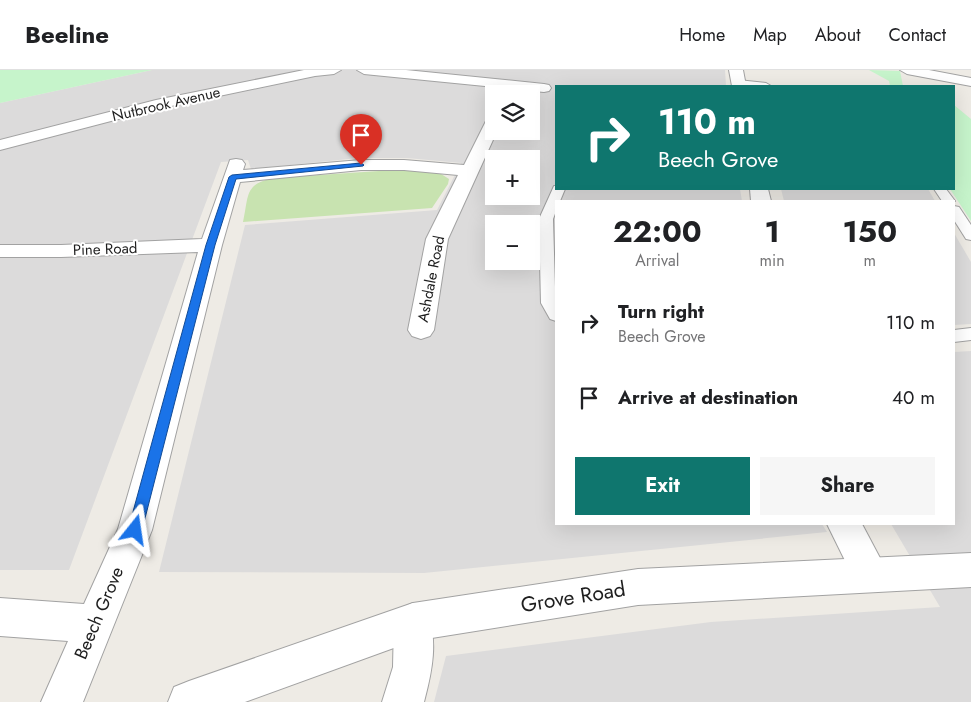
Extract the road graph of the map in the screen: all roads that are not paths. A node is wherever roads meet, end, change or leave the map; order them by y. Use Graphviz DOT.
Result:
graph roads {
  1 [pos="334,70"];
  2 [pos="364,70"];
  3 [pos="907,70"];
  4 [pos="738,80"];
  5 [pos="971,82"];
  6 [pos="761,85"];
  7 [pos="485,87"];
  8 [pos="540,88"];
  9 [pos="544,88"];
  10 [pos="485,139"];
  11 [pos="0,145"];
  12 [pos="469,171"];
  13 [pos="559,190"];
  14 [pos="955,212"];
  15 [pos="971,236"];
  16 [pos="211,245"];
  17 [pos="0,251"];
  18 [pos="555,313"];
  19 [pos="421,330"];
  20 [pos="971,334"];
  21 [pos="955,336"];
  22 [pos="845,525"];
  23 [pos="971,570"];
  24 [pos="871,575"];
  25 [pos="0,617"];
  26 [pos="413,622"];
  27 [pos="94,624"];
  28 [pos="62,702"];
  29 [pos="189,702"];
  30 [pos="403,702"];
  1 -- 11 [label="street, Nutbrook Avenue"];
  2 -- 7 [label="street"];
  3 -- 5 [label="street"];
  4 -- 6 [label="lane"];
  8 -- 9 [label="street"];
  10 -- 12 [label="street, Ashdale Road"];
  12 -- 16 [label="street, Beech Grove"];
  12 -- 19 [label="street, Ashdale Road"];
  13 -- 18 [label="lane"];
  14 -- 15 [label="lane"];
  16 -- 17 [label="street, Pine Road"];
  16 -- 27 [label="street, Beech Grove"];
  20 -- 21 [label="lane"];
  22 -- 24 [label="street"];
  23 -- 24 [label="street, Grove Road"];
  24 -- 26 [label="street, Grove Road"];
  25 -- 27 [label="street"];
  26 -- 29 [label="street, Grove Road"];
  26 -- 30 [label="street"];
  27 -- 28 [label="street, Beech Grove"];
}
